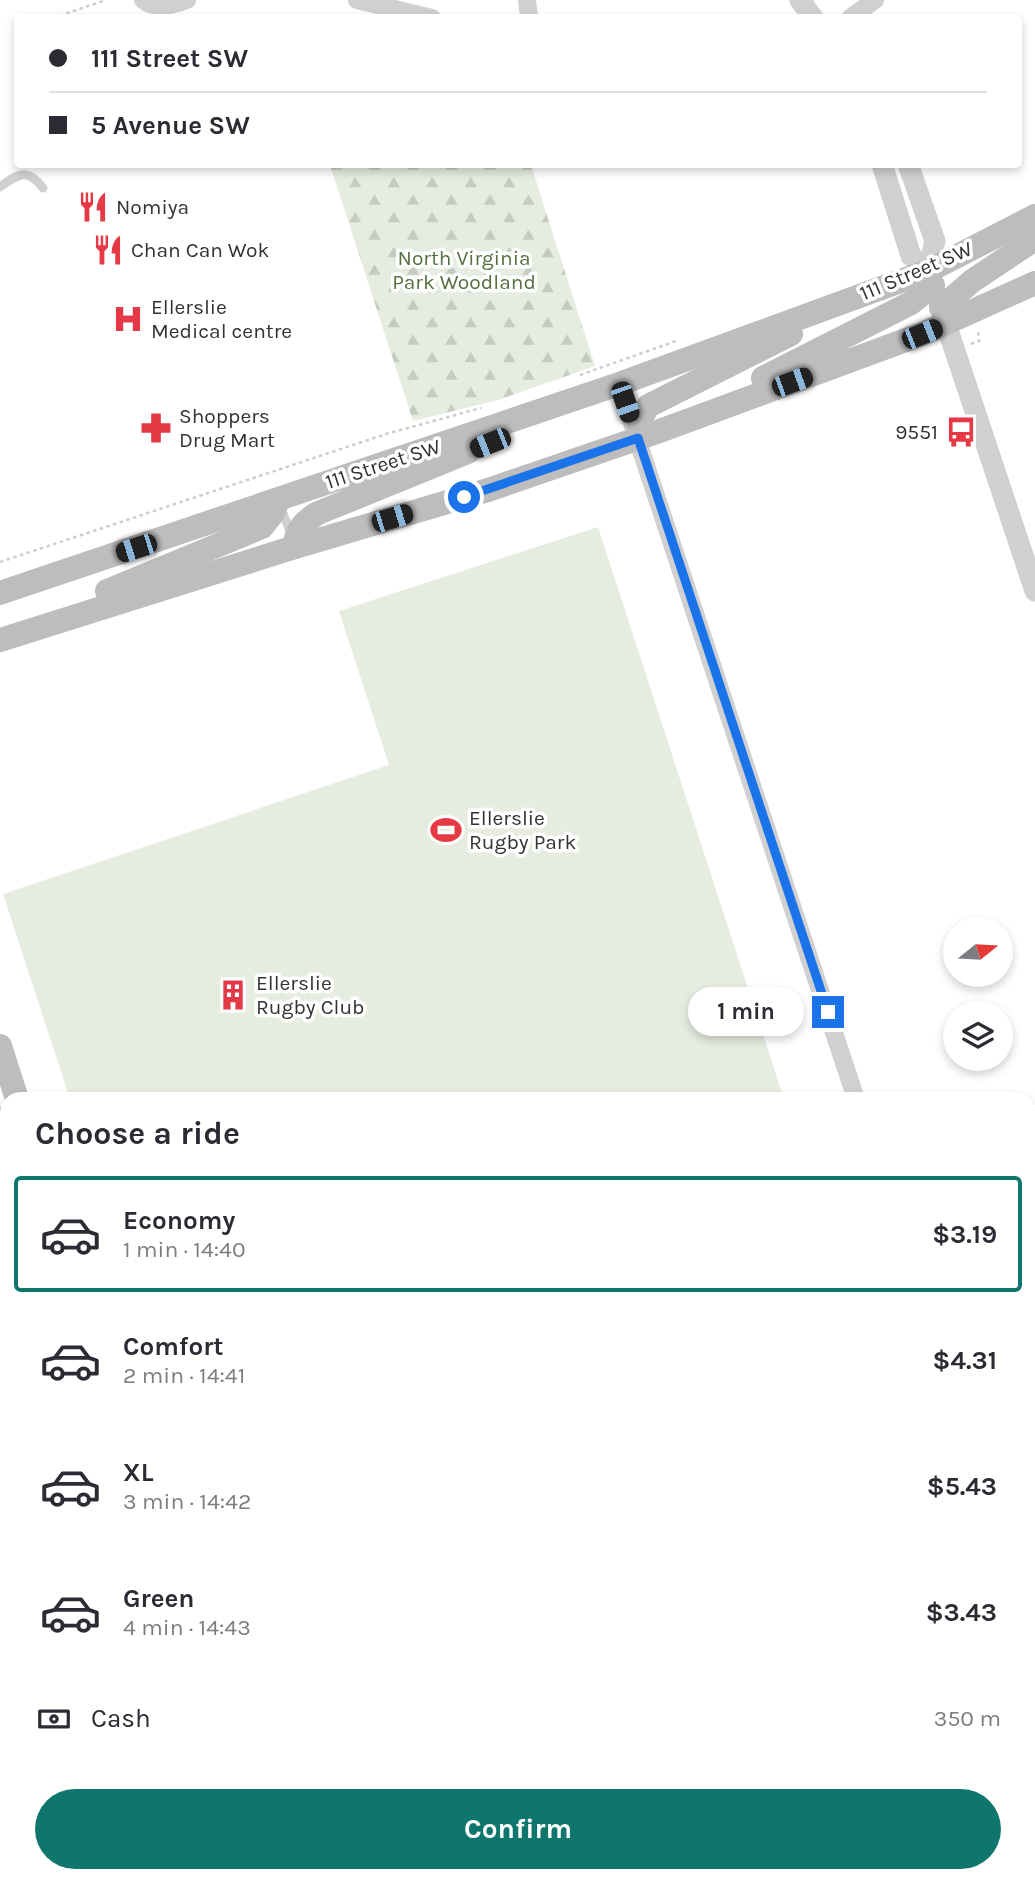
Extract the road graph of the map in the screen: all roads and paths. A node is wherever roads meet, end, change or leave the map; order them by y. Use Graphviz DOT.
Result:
graph roads {
  1 [pos="106,0"];
  2 [pos="143,0"];
  3 [pos="187,0"];
  4 [pos="357,0"];
  5 [pos="875,0"];
  6 [pos="65,14"];
  7 [pos="415,14"];
  8 [pos="856,14"];
  9 [pos="883,168"];
  10 [pos="909,168"];
  11 [pos="0,187"];
  12 [pos="43,188"];
  13 [pos="1035,216"];
  14 [pos="1035,239"];
  15 [pos="930,278"];
  16 [pos="1035,283"];
  17 [pos="821,310"];
  18 [pos="943,316"];
  19 [pos="978,331"];
  20 [pos="681,339"];
  21 [pos="971,344"];
  22 [pos="578,376"];
  23 [pos="620,384"];
  24 [pos="488,407"];
  25 [pos="545,410"];
  26 [pos="689,420"];
  27 [pos="638,438"];
  28 [pos="278,499"];
  29 [pos="295,547"];
  30 [pos="0,562"];
  31 [pos="36,581"];
  32 [pos="0,586"];
  33 [pos="1035,591"];
  34 [pos="0,593"];
  35 [pos="38,627"];
  36 [pos="0,640"];
  37 [pos="2,1061"];
  38 [pos="14,1092"];
  39 [pos="854,1092"];
  1 -- 6 [label="path"];
  2 -- 3 [label="street"];
  4 -- 7 [label="street"];
  5 -- 8 [label="street"];
  9 -- 15 [label="street"];
  10 -- 15 [label="street"];
  11 -- 12 [label="lane"];
  13 -- 15 [label="main road, 111 Street SW"];
  14 -- 18 [label="main road"];
  15 -- 17 [label="main road, 111 Street SW"];
  15 -- 18 [label="street"];
  15 -- 26 [label="main road"];
  16 -- 18 [label="main road"];
  17 -- 23 [label="main road, 111 Street SW"];
  17 -- 27 [label="main road"];
  18 -- 26 [label="main road"];
  18 -- 33 [label="street"];
  19 -- 21 [label="path"];
  20 -- 22 [label="path"];
  23 -- 25 [label="main road, 111 Street SW"];
  23 -- 27 [label="street"];
  24 -- 30 [label="path"];
  25 -- 28 [label="main road, 111 Street SW"];
  25 -- 29 [label="main road"];
  26 -- 27 [label="main road"];
  27 -- 29 [label="main road"];
  27 -- 39 [label="street"];
  28 -- 29 [label="lane"];
  28 -- 31 [label="main road, 111 Street SW"];
  28 -- 35 [label="main road"];
  29 -- 35 [label="main road"];
  31 -- 32 [label="main road"];
  31 -- 34 [label="main road, 111 Street SW"];
  35 -- 36 [label="main road"];
  37 -- 38 [label="main road"];
}
